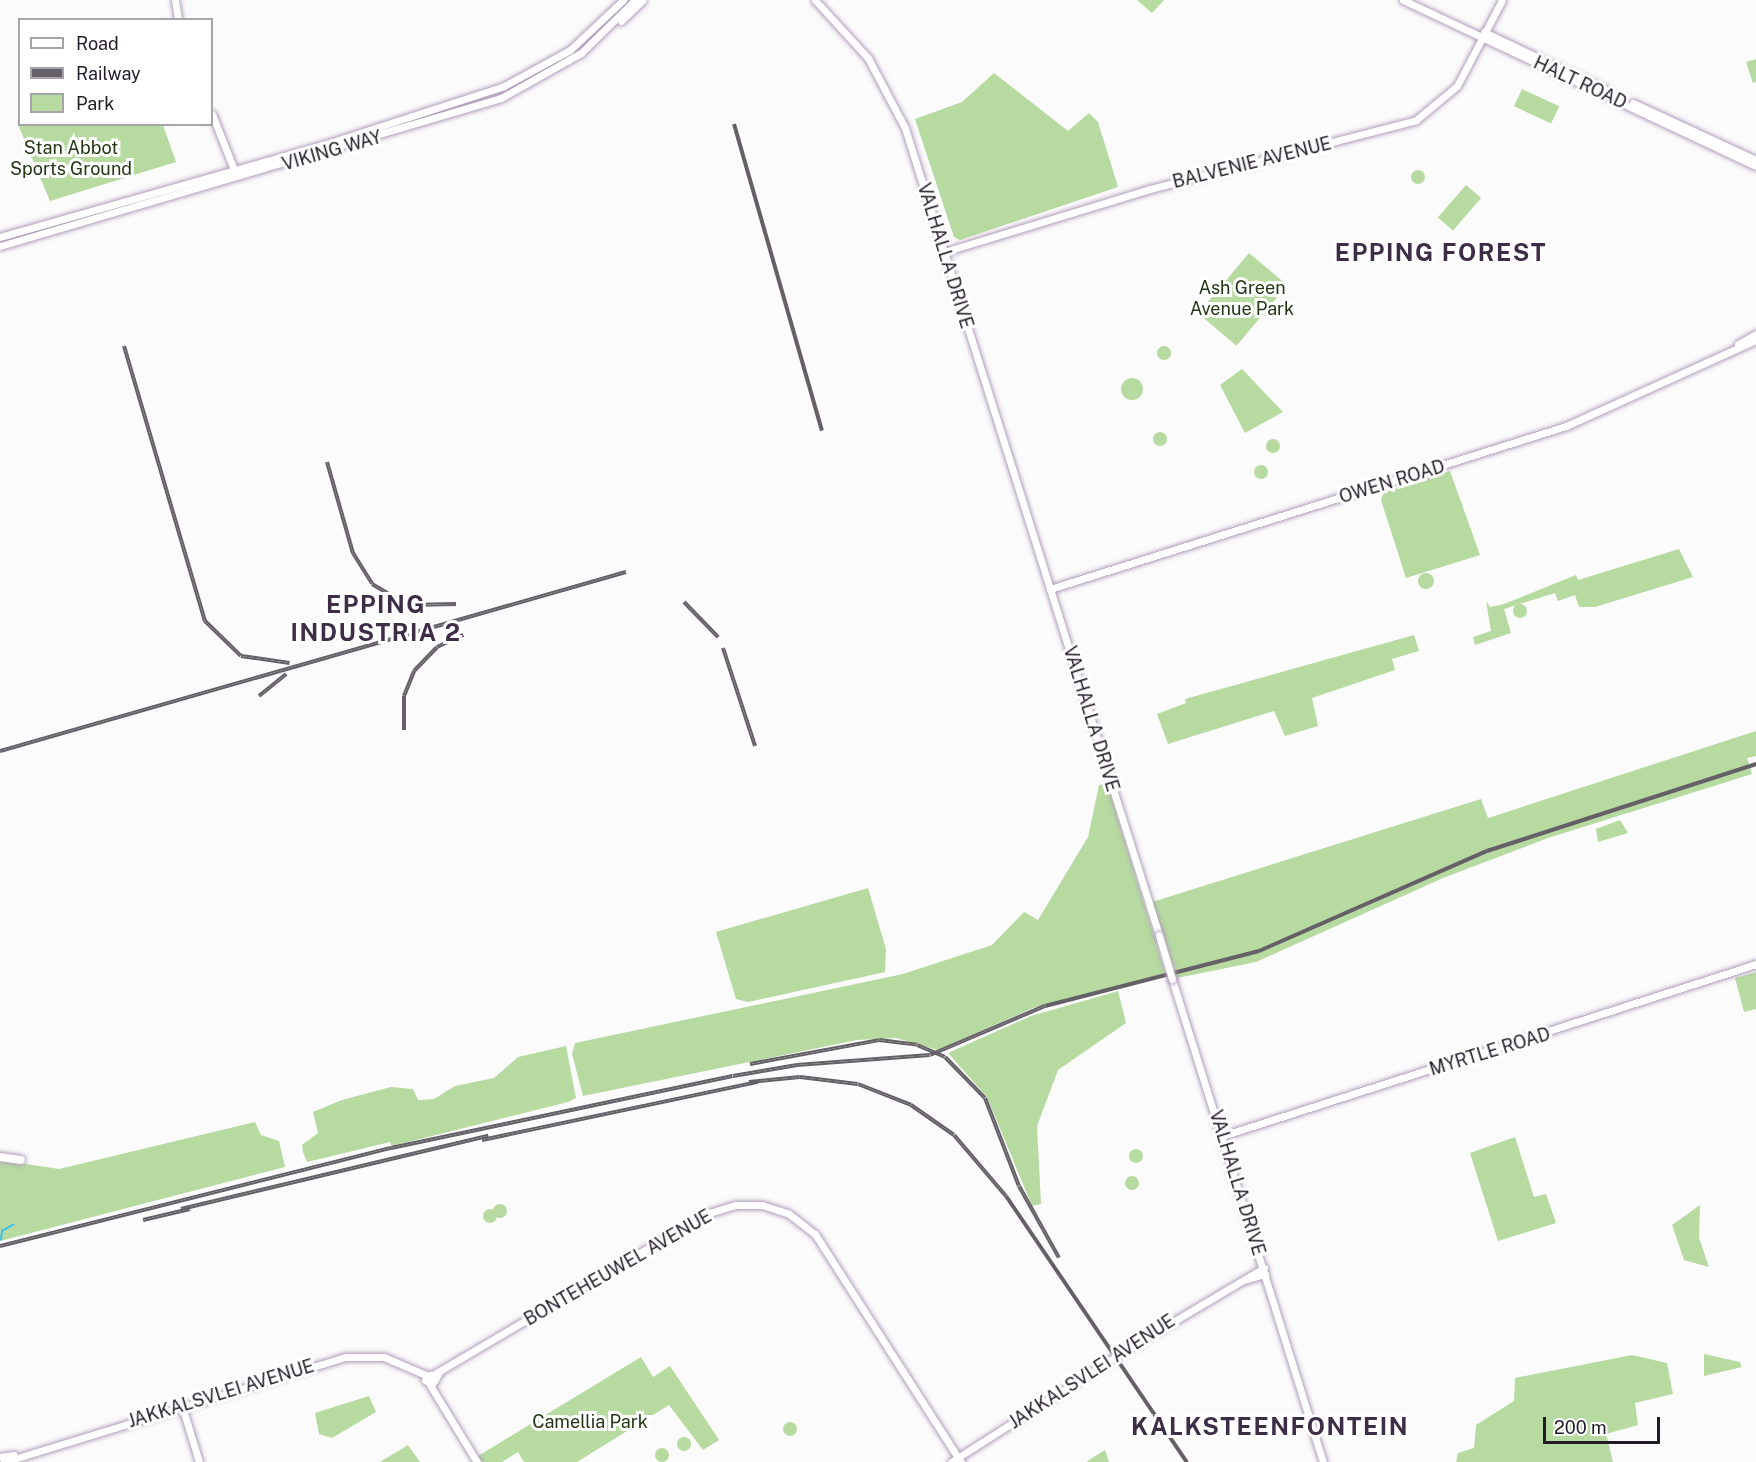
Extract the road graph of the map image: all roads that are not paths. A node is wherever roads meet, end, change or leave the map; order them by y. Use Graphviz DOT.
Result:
graph roads {
  1 [pos="175,0"];
  2 [pos="623,0"];
  3 [pos="634,0"];
  4 [pos="643,0"];
  5 [pos="815,0"];
  6 [pos="1403,0"];
  7 [pos="1414,0"];
  8 [pos="1502,0"];
  9 [pos="178,18"];
  10 [pos="1485,35"];
  11 [pos="599,39"];
  12 [pos="213,117"];
  13 [pos="1756,160"];
  14 [pos="1756,166"];
  15 [pos="231,172"];
  16 [pos="233,180"];
  17 [pos="0,237"];
  18 [pos="0,246"];
  19 [pos="944,252"];
  20 [pos="1756,334"];
  21 [pos="1756,340"];
  22 [pos="1726,353"];
  23 [pos="1050,589"];
  24 [pos="1756,964"];
  25 [pos="1222,1136"];
  26 [pos="0,1157"];
  27 [pos="21,1160"];
  28 [pos="1264,1271"];
  29 [pos="430,1380"];
  30 [pos="182,1406"];
  31 [pos="31,1452"];
  32 [pos="0,1457"];
  33 [pos="957,1461"];
  34 [pos="4,1462"];
  35 [pos="199,1462"];
  36 [pos="477,1462"];
  37 [pos="1323,1462"];
  1 -- 9 [label="street"];
  2 -- 15 [label="street, VIKING WAY"];
  3 -- 11 [label="street, VIKING WAY"];
  4 -- 11 [label="street"];
  5 -- 19 [label="street, VALHALLA DRIVE"];
  6 -- 10 [label="street, HALT ROAD"];
  7 -- 10 [label="street, HALT ROAD"];
  8 -- 10 [label="street, BALVENIE AVENUE"];
  10 -- 13 [label="street, HALT ROAD"];
  10 -- 14 [label="street, HALT ROAD"];
  10 -- 19 [label="street, BALVENIE AVENUE"];
  11 -- 16 [label="street, VIKING WAY"];
  12 -- 15 [label="street"];
  15 -- 16 [label="street"];
  15 -- 17 [label="street, VIKING WAY"];
  16 -- 18 [label="street, VIKING WAY"];
  19 -- 23 [label="street, VALHALLA DRIVE"];
  20 -- 22 [label="street, OWEN ROAD"];
  21 -- 22 [label="street, OWEN ROAD"];
  22 -- 23 [label="street, OWEN ROAD"];
  23 -- 25 [label="street, VALHALLA DRIVE, bridge"];
  24 -- 25 [label="street, MYRTLE ROAD"];
  25 -- 28 [label="street, VALHALLA DRIVE"];
  26 -- 27 [label="highway"];
  28 -- 33 [label="street, JAKKALSVLEI AVENUE, bridge"];
  28 -- 37 [label="street, VALHALLA DRIVE"];
  29 -- 30 [label="street, JAKKALSVLEI AVENUE"];
  29 -- 33 [label="street, BONTEHEUWEL AVENUE"];
  29 -- 36 [label="street"];
  30 -- 31 [label="street, JAKKALSVLEI AVENUE"];
  30 -- 35 [label="street"];
  31 -- 32 [label="street, JAKKALSVLEI AVENUE"];
  31 -- 34 [label="street, JAKKALSVLEI AVENUE"];
}
